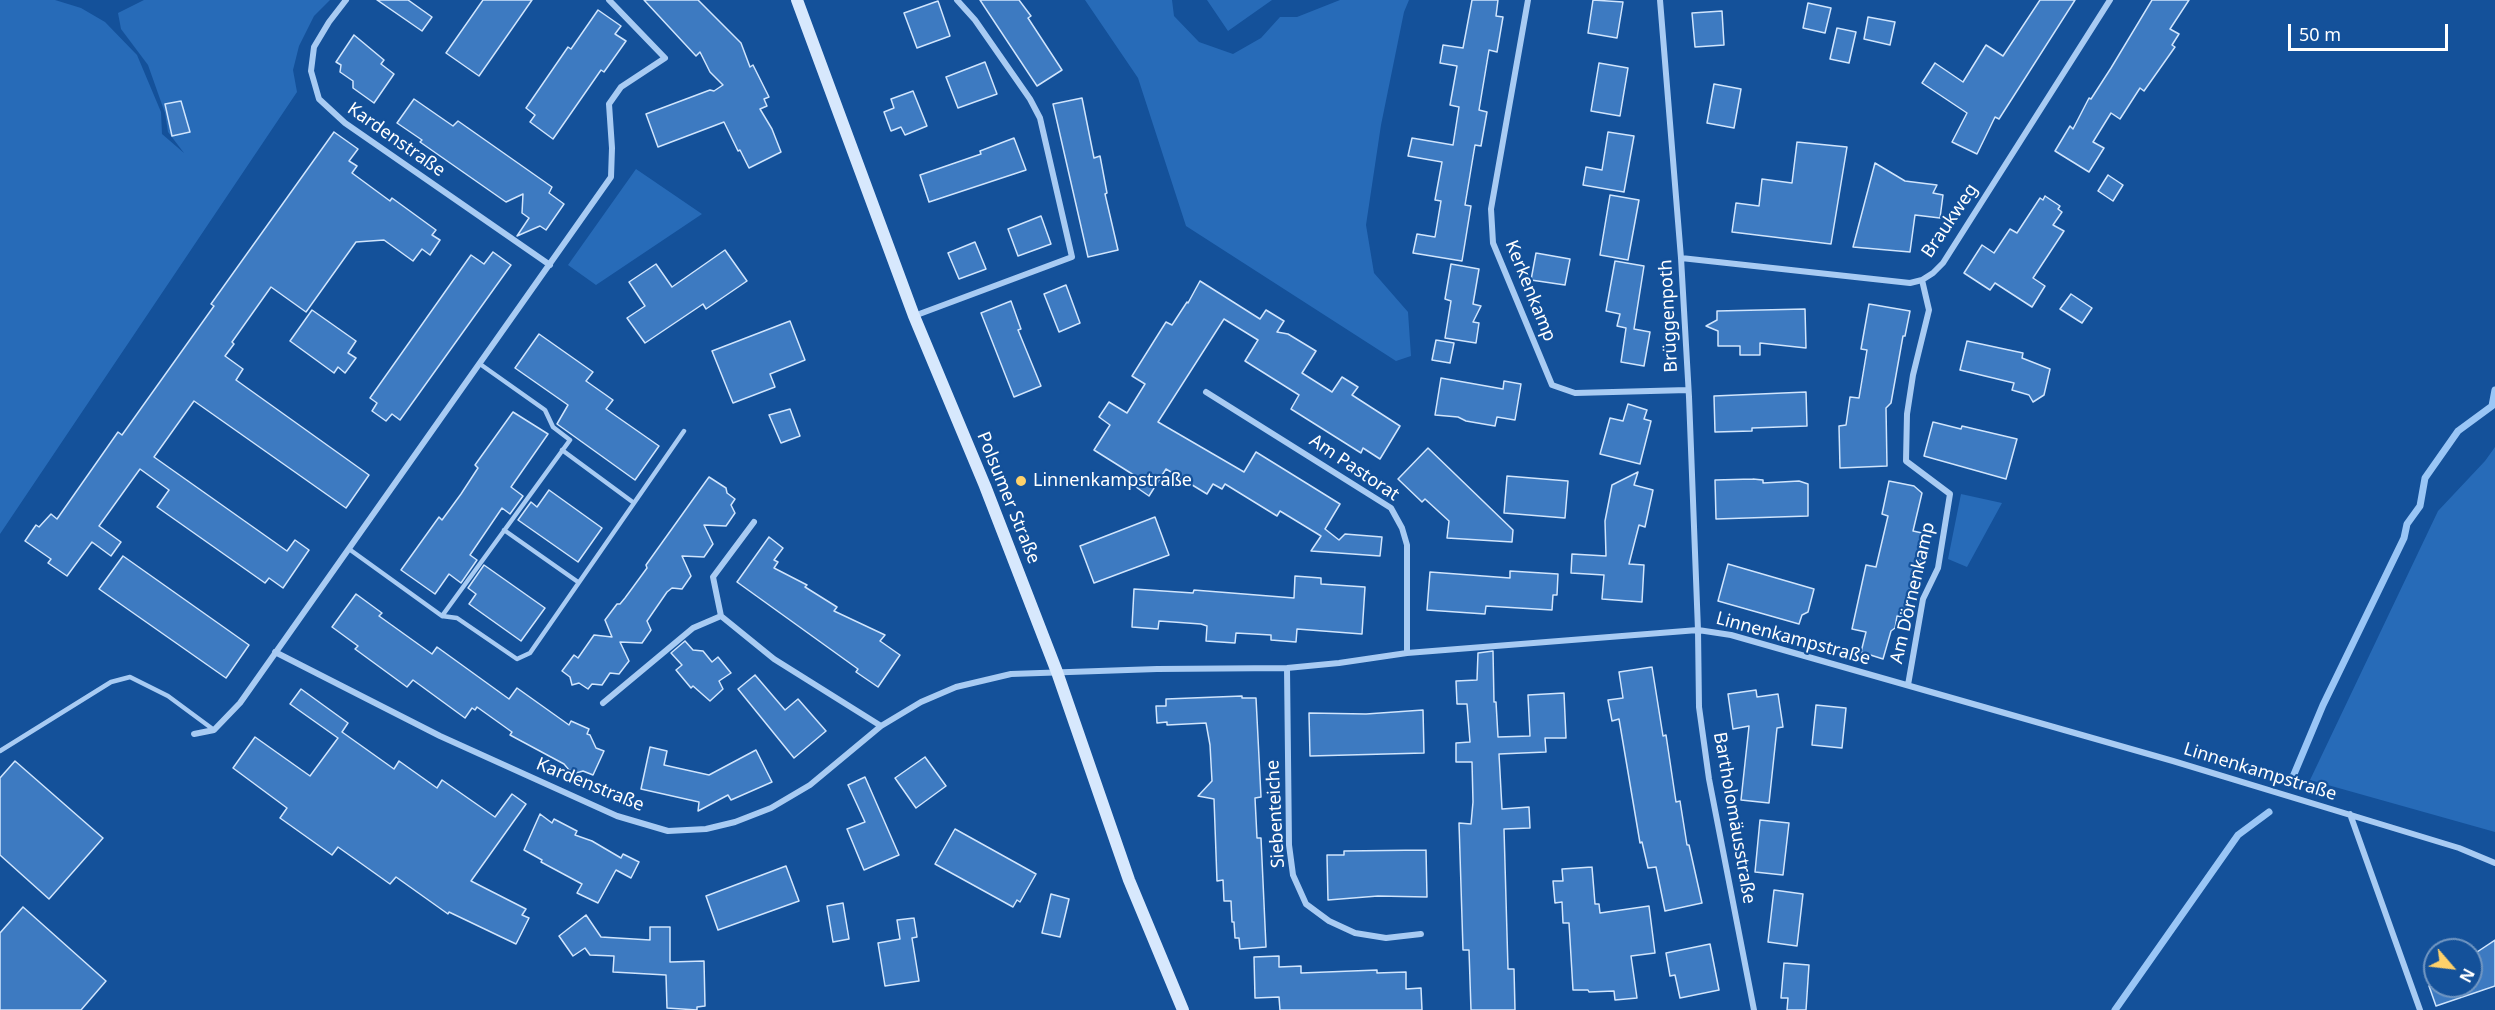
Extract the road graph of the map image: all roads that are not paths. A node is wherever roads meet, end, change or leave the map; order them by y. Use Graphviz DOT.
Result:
graph roads {
  1 [pos="346,0"];
  2 [pos="609,0"];
  3 [pos="797,0"];
  4 [pos="957,0"];
  5 [pos="1528,0"];
  6 [pos="1660,0"];
  7 [pos="2110,0"];
  8 [pos="1681,258"];
  9 [pos="550,265"];
  10 [pos="1922,280"];
  11 [pos="914,316"];
  12 [pos="480,364"];
  13 [pos="1688,390"];
  14 [pos="1206,392"];
  15 [pos="684,431"];
  16 [pos="562,450"];
  17 [pos="634,503"];
  18 [pos="754,522"];
  19 [pos="504,530"];
  20 [pos="349,549"];
  21 [pos="578,582"];
  22 [pos="442,616"];
  23 [pos="721,616"];
  24 [pos="1698,630"];
  25 [pos="275,652"];
  26 [pos="1407,653"];
  27 [pos="1287,668"];
  28 [pos="1057,672"];
  29 [pos="1908,685"];
  30 [pos="603,703"];
  31 [pos="881,726"];
  32 [pos="214,730"];
  33 [pos="194,734"];
  34 [pos="0,751"];
  35 [pos="2350,814"];
  36 [pos="2495,863"];
  37 [pos="1421,934"];
  38 [pos="1183,1010"];
  39 [pos="1754,1010"];
  40 [pos="2420,1010"];
  1 -- 9 [label="street, Kardenstraße"];
  2 -- 9 [label="street"];
  3 -- 11 [label="main road, Polsumer Straße"];
  4 -- 11 [label="street"];
  5 -- 13 [label="street, Kerkenkamp"];
  6 -- 8 [label="street, Brüggenpoth"];
  7 -- 10 [label="street, Braukweg"];
  8 -- 10 [label="street, Braukweg"];
  8 -- 13 [label="street, Brüggenpoth"];
  9 -- 12 [label="street"];
  10 -- 29 [label="street, Am Dörnenkamp"];
  11 -- 28 [label="main road, Polsumer Straße"];
  12 -- 16 [label="lane"];
  12 -- 20 [label="street"];
  13 -- 24 [label="street, Brüggenpoth"];
  14 -- 26 [label="street, Am Pastorat"];
  15 -- 17 [label="lane"];
  16 -- 17 [label="lane"];
  16 -- 19 [label="lane"];
  17 -- 21 [label="lane"];
  18 -- 23 [label="street"];
  19 -- 21 [label="lane"];
  19 -- 22 [label="lane"];
  20 -- 22 [label="lane"];
  20 -- 25 [label="street"];
  21 -- 22 [label="lane"];
  23 -- 30 [label="street"];
  23 -- 31 [label="street"];
  24 -- 26 [label="street, Linnenkampstraße"];
  24 -- 29 [label="street, Linnenkampstraße"];
  24 -- 39 [label="street, Bartholomäusstraße"];
  25 -- 31 [label="street, Kardenstraße"];
  25 -- 32 [label="street"];
  26 -- 27 [label="street, Linnenkampstraße"];
  27 -- 28 [label="street, Linnenkampstraße"];
  27 -- 37 [label="street, Siebenteiche"];
  28 -- 31 [label="street, Kardenstraße"];
  28 -- 38 [label="main road, Polsumer Straße"];
  29 -- 35 [label="street, Linnenkampstraße"];
  32 -- 33 [label="street"];
  32 -- 34 [label="lane"];
  35 -- 36 [label="street, Linnenkampstraße"];
  35 -- 40 [label="street"];
}
